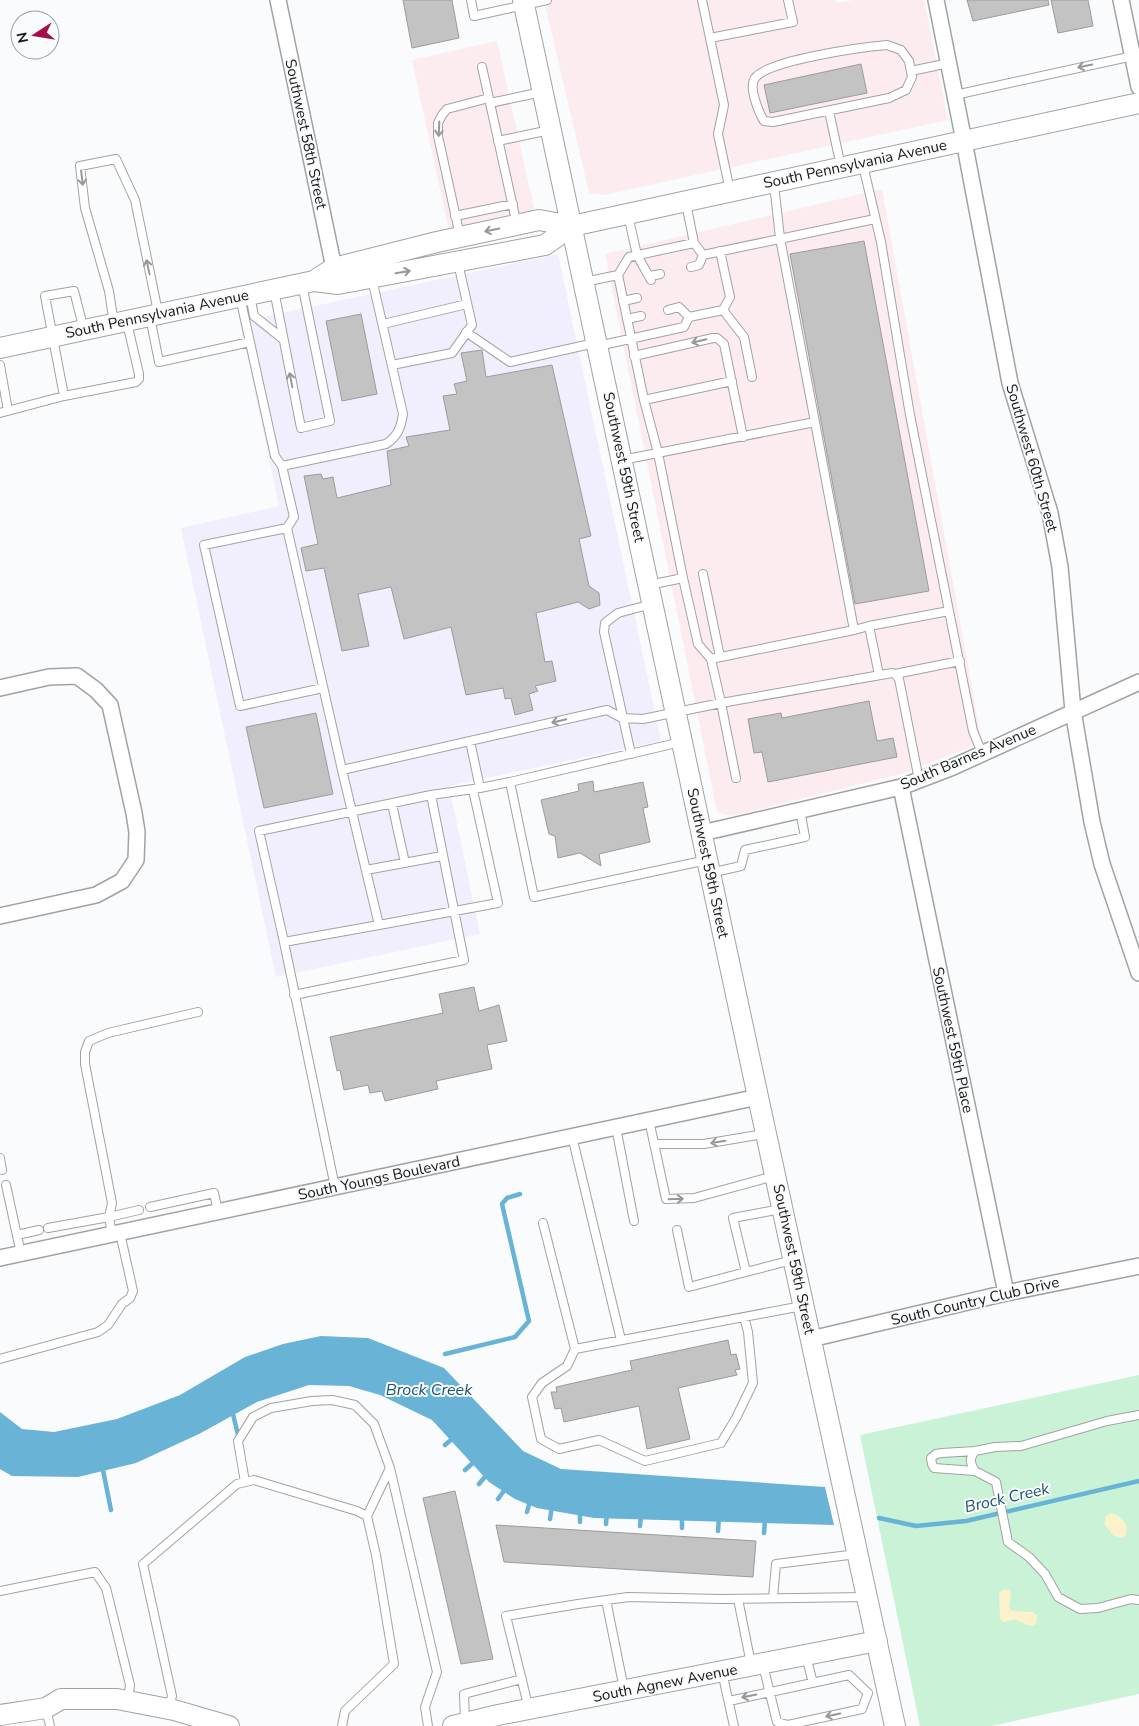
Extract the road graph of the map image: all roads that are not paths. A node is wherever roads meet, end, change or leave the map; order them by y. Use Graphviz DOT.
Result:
graph roads {
  1 [pos="278,0"];
  2 [pos="470,0"];
  3 [pos="547,0"];
  4 [pos="702,0"];
  5 [pos="788,0"];
  6 [pos="936,0"];
  7 [pos="1121,0"];
  8 [pos="524,2"];
  9 [pos="710,38"];
  10 [pos="1133,56"];
  11 [pos="949,63"];
  12 [pos="482,67"];
  13 [pos="911,71"];
  14 [pos="1139,87"];
  15 [pos="543,91"];
  16 [pos="955,94"];
  17 [pos="490,101"];
  18 [pos="1139,102"];
  19 [pos="829,111"];
  20 [pos="551,130"];
  21 [pos="498,140"];
  22 [pos="964,141"];
  23 [pos="862,163"];
  24 [pos="841,167"];
  25 [pos="774,182"];
  26 [pos="730,191"];
  27 [pos="685,201"];
  28 [pos="513,204"];
  29 [pos="628,214"];
  30 [pos="455,216"];
  31 [pos="875,219"];
  32 [pos="517,225"];
  33 [pos="572,226"];
  34 [pos="460,237"];
  35 [pos="780,238"];
  36 [pos="694,243"];
  37 [pos="720,251"];
  38 [pos="703,254"];
  39 [pos="637,255"];
  40 [pos="458,262"];
  41 [pos="691,267"];
  42 [pos="334,268"];
  43 [pos="660,274"];
  44 [pos="618,275"];
  45 [pos="372,278"];
  46 [pos="308,282"];
  47 [pos="584,282"];
  48 [pos="274,290"];
  49 [pos="245,296"];
  50 [pos="637,298"];
  51 [pos="623,301"];
  52 [pos="467,304"];
  53 [pos="668,310"];
  54 [pos="723,310"];
  55 [pos="154,315"];
  56 [pos="641,316"];
  57 [pos="689,317"];
  58 [pos="627,319"];
  59 [pos="120,322"];
  60 [pos="383,324"];
  61 [pos="84,330"];
  62 [pos="466,332"];
  63 [pos="52,337"];
  64 [pos="630,339"];
  65 [pos="284,340"];
  66 [pos="250,342"];
  67 [pos="597,344"];
  68 [pos="0,348"];
  69 [pos="634,356"];
  70 [pos="0,365"];
  71 [pos="392,365"];
  72 [pos="752,377"];
  73 [pos="732,381"];
  74 [pos="64,396"];
  75 [pos="644,400"];
  76 [pos="4,412"];
  77 [pos="815,422"];
  78 [pos="743,436"];
  79 [pos="658,454"];
  80 [pos="622,460"];
  81 [pos="282,466"];
  82 [pos="287,528"];
  83 [pos="703,574"];
  84 [pos="683,578"];
  85 [pos="651,595"];
  86 [pos="949,611"];
  87 [pos="869,626"];
  88 [pos="854,630"];
  89 [pos="720,657"];
  90 [pos="711,659"];
  91 [pos="960,661"];
  92 [pos="896,674"];
  93 [pos="879,675"];
  94 [pos="1139,682"];
  95 [pos="0,688"];
  96 [pos="323,688"];
  97 [pos="721,703"];
  98 [pos="1073,711"];
  99 [pos="676,712"];
  100 [pos="622,718"];
  101 [pos="470,741"];
  102 [pos="683,742"];
  103 [pos="982,753"];
  104 [pos="631,754"];
  105 [pos="342,770"];
  106 [pos="736,778"];
  107 [pos="919,780"];
  108 [pos="510,782"];
  109 [pos="901,786"];
  110 [pos="477,789"];
  111 [pos="430,795"];
  112 [pos="392,804"];
  113 [pos="800,810"];
  114 [pos="352,812"];
  115 [pos="702,833"];
  116 [pos="442,856"];
  117 [pos="405,863"];
  118 [pos="709,867"];
  119 [pos="366,870"];
  120 [pos="454,910"];
  121 [pos="0,916"];
  122 [pos="379,925"];
  123 [pos="284,942"];
  124 [pos="1139,973"];
  125 [pos="294,995"];
  126 [pos="198,1012"];
  127 [pos="758,1097"];
  128 [pos="649,1120"];
  129 [pos="616,1127"];
  130 [pos="766,1134"];
  131 [pos="572,1136"];
  132 [pos="654,1144"];
  133 [pos="0,1158"];
  134 [pos="2,1170"];
  135 [pos="776,1176"];
  136 [pos="6,1185"];
  137 [pos="335,1187"];
  138 [pos="150,1207"];
  139 [pos="782,1208"];
  140 [pos="140,1210"];
  141 [pos="218,1212"];
  142 [pos="109,1217"];
  143 [pos="634,1220"];
  144 [pos="543,1223"];
  145 [pos="48,1228"];
  146 [pos="39,1230"];
  147 [pos="677,1230"];
  148 [pos="116,1234"];
  149 [pos="17,1236"];
  150 [pos="21,1254"];
  151 [pos="0,1258"];
  152 [pos="794,1260"];
  153 [pos="1139,1266"];
  154 [pos="746,1272"];
  155 [pos="1006,1293"];
  156 [pos="804,1306"];
  157 [pos="744,1317"];
  158 [pos="811,1339"];
  159 [pos="621,1340"];
  160 [pos="575,1349"];
  161 [pos="0,1359"];
  162 [pos="1139,1415"];
  163 [pos="975,1451"];
  164 [pos="390,1468"];
  165 [pos="975,1471"];
  166 [pos="245,1482"];
  167 [pos="367,1516"];
  168 [pos="858,1554"];
  169 [pos="0,1591"];
  170 [pos="867,1597"];
  171 [pos="738,1598"];
  172 [pos="773,1598"];
  173 [pos="606,1600"];
  174 [pos="1139,1600"];
  175 [pos="877,1641"];
  176 [pos="806,1655"];
  177 [pos="757,1665"];
  178 [pos="722,1672"];
  179 [pos="522,1679"];
  180 [pos="812,1683"];
  181 [pos="625,1691"];
  182 [pos="878,1691"];
  183 [pos="770,1692"];
  184 [pos="128,1701"];
  185 [pos="728,1701"];
  186 [pos="169,1709"];
  187 [pos="529,1709"];
  188 [pos="0,1715"];
  189 [pos="48,1717"];
  190 [pos="206,1723"];
  191 [pos="459,1724"];
  192 [pos="228,1726"];
  193 [pos="342,1726"];
  194 [pos="428,1726"];
  195 [pos="734,1726"];
  196 [pos="788,1726"];
  197 [pos="895,1726"];
  1 -- 42 [label="street, Southwest 58th Street"];
  2 -- 8 [label="lane"];
  3 -- 8 [label="lane"];
  4 -- 9 [label="lane"];
  5 -- 9 [label="lane"];
  6 -- 11 [label="street, Southwest 60th Street"];
  7 -- 10 [label="street"];
  8 -- 15 [label="main road, Southwest 59th Street"];
  9 -- 26 [label="lane"];
  10 -- 14 [label="street"];
  10 -- 16 [label="lane, one-way"];
  11 -- 13 [label="lane"];
  11 -- 16 [label="street, Southwest 60th Street"];
  12 -- 17 [label="lane"];
  13 -- 19 [label="lane"];
  13 -- 19 [label="lane"];
  15 -- 17 [label="lane"];
  15 -- 20 [label="main road, Southwest 59th Street"];
  16 -- 22 [label="street, Southwest 60th Street"];
  17 -- 21 [label="lane"];
  17 -- 30 [label="lane, one-way"];
  18 -- 22 [label="main road, South Pennsylvania Avenue"];
  19 -- 24 [label="lane"];
  20 -- 21 [label="lane"];
  20 -- 33 [label="main road, Southwest 59th Street"];
  21 -- 28 [label="lane"];
  22 -- 23 [label="main road, South Pennsylvania Avenue"];
  22 -- 98 [label="street, Southwest 60th Street"];
  23 -- 24 [label="main road, South Pennsylvania Avenue"];
  23 -- 31 [label="lane"];
  24 -- 25 [label="main road, South Pennsylvania Avenue"];
  25 -- 26 [label="main road, South Pennsylvania Avenue"];
  25 -- 35 [label="lane"];
  26 -- 27 [label="main road, South Pennsylvania Avenue"];
  27 -- 29 [label="main road, South Pennsylvania Avenue"];
  27 -- 36 [label="lane"];
  28 -- 30 [label="lane"];
  28 -- 32 [label="lane"];
  29 -- 33 [label="main road, South Pennsylvania Avenue"];
  29 -- 39 [label="lane"];
  30 -- 34 [label="lane"];
  31 -- 35 [label="lane"];
  31 -- 86 [label="lane"];
  32 -- 33 [label="main road, South Pennsylvania Avenue"];
  32 -- 34 [label="main road, South Pennsylvania Avenue, one-way"];
  33 -- 40 [label="main road, South Pennsylvania Avenue"];
  33 -- 47 [label="main road, Southwest 59th Street"];
  34 -- 42 [label="main road, South Pennsylvania Avenue"];
  35 -- 37 [label="lane"];
  35 -- 77 [label="lane"];
  36 -- 38 [label="lane"];
  36 -- 39 [label="lane"];
  37 -- 38 [label="lane"];
  37 -- 54 [label="lane"];
  38 -- 41 [label="lane"];
  39 -- 43 [label="lane"];
  39 -- 44 [label="lane"];
  45 -- 40 [label="main road, South Pennsylvania Avenue, one-way"];
  40 -- 52 [label="lane"];
  42 -- 46 [label="main road, South Pennsylvania Avenue"];
  44 -- 47 [label="lane"];
  44 -- 51 [label="lane"];
  45 -- 46 [label="main road, South Pennsylvania Avenue"];
  45 -- 60 [label="lane"];
  46 -- 48 [label="main road, South Pennsylvania Avenue"];
  46 -- 65 [label="lane, one-way"];
  47 -- 67 [label="main road, Southwest 59th Street"];
  48 -- 49 [label="main road, South Pennsylvania Avenue"];
  48 -- 65 [label="lane"];
  49 -- 55 [label="main road, South Pennsylvania Avenue"];
  49 -- 65 [label="lane"];
  49 -- 66 [label="lane"];
  50 -- 51 [label="lane"];
  51 -- 58 [label="lane"];
  52 -- 60 [label="lane"];
  52 -- 62 [label="lane"];
  53 -- 57 [label="lane"];
  54 -- 57 [label="lane"];
  54 -- 72 [label="lane"];
  55 -- 59 [label="main road, South Pennsylvania Avenue"];
  55 -- 59 [label="lane, one-way"];
  55 -- 66 [label="lane"];
  56 -- 58 [label="lane"];
  57 -- 64 [label="lane"];
  58 -- 64 [label="lane"];
  59 -- 61 [label="main road, South Pennsylvania Avenue"];
  59 -- 74 [label="lane"];
  60 -- 71 [label="lane"];
  61 -- 63 [label="main road, South Pennsylvania Avenue"];
  61 -- 63 [label="lane"];
  62 -- 67 [label="lane"];
  62 -- 71 [label="lane"];
  63 -- 68 [label="main road, South Pennsylvania Avenue"];
  63 -- 74 [label="lane"];
  64 -- 67 [label="lane"];
  64 -- 69 [label="lane"];
  66 -- 81 [label="lane"];
  67 -- 80 [label="main road, Southwest 59th Street"];
  73 -- 69 [label="lane, one-way"];
  69 -- 75 [label="lane"];
  70 -- 76 [label="lane"];
  71 -- 81 [label="lane"];
  73 -- 75 [label="lane"];
  73 -- 78 [label="lane"];
  74 -- 76 [label="lane"];
  75 -- 79 [label="lane"];
  77 -- 78 [label="lane"];
  77 -- 88 [label="lane"];
  78 -- 79 [label="lane"];
  79 -- 80 [label="lane"];
  79 -- 84 [label="lane"];
  80 -- 85 [label="main road, Southwest 59th Street"];
  81 -- 82 [label="lane"];
  82 -- 96 [label="lane"];
  82 -- 96 [label="lane"];
  83 -- 89 [label="lane"];
  84 -- 85 [label="lane"];
  84 -- 90 [label="lane"];
  85 -- 99 [label="main road, Southwest 59th Street"];
  85 -- 100 [label="lane"];
  86 -- 87 [label="lane"];
  86 -- 91 [label="lane"];
  87 -- 88 [label="lane"];
  87 -- 93 [label="lane"];
  88 -- 89 [label="lane"];
  89 -- 90 [label="lane"];
  90 -- 97 [label="lane"];
  91 -- 92 [label="lane"];
  91 -- 103 [label="lane"];
  92 -- 93 [label="lane"];
  92 -- 107 [label="lane"];
  93 -- 97 [label="lane"];
  94 -- 98 [label="street, South Barnes Avenue"];
  95 -- 121 [label="street"];
  96 -- 105 [label="lane"];
  97 -- 99 [label="lane"];
  97 -- 106 [label="lane"];
  98 -- 103 [label="street, South Barnes Avenue"];
  98 -- 124 [label="street, Southwest 60th Street"];
  99 -- 100 [label="lane"];
  99 -- 102 [label="main road, Southwest 59th Street"];
  100 -- 101 [label="lane, one-way"];
  100 -- 104 [label="lane"];
  101 -- 105 [label="lane"];
  101 -- 110 [label="lane"];
  102 -- 104 [label="lane"];
  102 -- 115 [label="main road, Southwest 59th Street"];
  103 -- 107 [label="street, South Barnes Avenue"];
  104 -- 108 [label="lane"];
  105 -- 114 [label="lane"];
  107 -- 109 [label="street, South Barnes Avenue"];
  108 -- 110 [label="lane"];
  108 -- 118 [label="lane"];
  109 -- 113 [label="street, South Barnes Avenue"];
  109 -- 155 [label="street, Southwest 59th Place"];
  110 -- 111 [label="lane"];
  110 -- 120 [label="lane"];
  111 -- 112 [label="lane"];
  111 -- 116 [label="lane"];
  112 -- 114 [label="lane"];
  112 -- 117 [label="lane"];
  113 -- 115 [label="street, South Barnes Avenue"];
  113 -- 118 [label="lane"];
  114 -- 119 [label="lane"];
  114 -- 123 [label="lane"];
  115 -- 118 [label="main road, Southwest 59th Street"];
  116 -- 117 [label="lane"];
  116 -- 120 [label="lane"];
  117 -- 119 [label="lane"];
  118 -- 127 [label="main road, Southwest 59th Street"];
  119 -- 122 [label="lane"];
  120 -- 122 [label="lane"];
  120 -- 125 [label="lane"];
  122 -- 123 [label="lane"];
  123 -- 125 [label="lane"];
  125 -- 137 [label="lane"];
  126 -- 142 [label="lane"];
  127 -- 128 [label="street, South Youngs Boulevard"];
  127 -- 130 [label="main road, Southwest 59th Street"];
  128 -- 129 [label="street, South Youngs Boulevard"];
  128 -- 132 [label="lane"];
  129 -- 131 [label="street, South Youngs Boulevard"];
  129 -- 143 [label="lane"];
  130 -- 132 [label="lane, one-way"];
  130 -- 135 [label="main road, Southwest 59th Street"];
  131 -- 137 [label="street, South Youngs Boulevard"];
  131 -- 159 [label="lane"];
  132 -- 135 [label="lane, one-way"];
  133 -- 134 [label="lane"];
  135 -- 139 [label="main road, Southwest 59th Street"];
  136 -- 149 [label="lane"];
  137 -- 141 [label="street, South Youngs Boulevard"];
  138 -- 141 [label="lane"];
  139 -- 152 [label="main road, Southwest 59th Street"];
  139 -- 154 [label="lane"];
  140 -- 142 [label="lane"];
  141 -- 148 [label="street, South Youngs Boulevard"];
  142 -- 145 [label="lane"];
  142 -- 148 [label="lane"];
  144 -- 160 [label="lane"];
  146 -- 149 [label="lane"];
  147 -- 154 [label="lane"];
  148 -- 150 [label="street, South Youngs Boulevard"];
  148 -- 161 [label="lane"];
  149 -- 150 [label="lane"];
  150 -- 151 [label="street, South Youngs Boulevard"];
  152 -- 154 [label="lane"];
  152 -- 156 [label="main road, Southwest 59th Street"];
  153 -- 155 [label="street, South Country Club Drive"];
  155 -- 158 [label="street, South Country Club Drive"];
  156 -- 157 [label="lane"];
  156 -- 158 [label="main road, Southwest 59th Street"];
  157 -- 159 [label="lane"];
  157 -- 160 [label="lane"];
  158 -- 168 [label="main road, Southwest 59th Street"];
  159 -- 160 [label="lane"];
  162 -- 163 [label="lane"];
  163 -- 165 [label="lane"];
  163 -- 165 [label="lane"];
  164 -- 166 [label="lane"];
  164 -- 167 [label="lane"];
  164 -- 194 [label="lane"];
  165 -- 174 [label="lane"];
  166 -- 167 [label="lane"];
  166 -- 186 [label="lane"];
  167 -- 193 [label="lane"];
  168 -- 170 [label="main road, Southwest 59th Street"];
  168 -- 172 [label="lane"];
  169 -- 184 [label="lane"];
  170 -- 172 [label="lane"];
  170 -- 175 [label="main road, Southwest 59th Street"];
  171 -- 172 [label="lane"];
  171 -- 173 [label="lane"];
  171 -- 177 [label="lane"];
  173 -- 179 [label="lane"];
  173 -- 181 [label="lane"];
  175 -- 176 [label="main road, South Agnew Avenue"];
  175 -- 182 [label="main road, Southwest 59th Street"];
  176 -- 177 [label="main road, South Agnew Avenue"];
  176 -- 180 [label="lane"];
  177 -- 178 [label="main road, South Agnew Avenue"];
  177 -- 183 [label="lane"];
  178 -- 181 [label="main road, South Agnew Avenue"];
  178 -- 185 [label="lane"];
  179 -- 187 [label="lane"];
  179 -- 191 [label="lane"];
  180 -- 182 [label="lane"];
  180 -- 183 [label="lane"];
  181 -- 187 [label="main road, South Agnew Avenue"];
  182 -- 196 [label="lane, one-way"];
  182 -- 197 [label="main road, Southwest 59th Street"];
  183 -- 185 [label="lane, one-way"];
  183 -- 196 [label="lane"];
  184 -- 186 [label="main road"];
  184 -- 189 [label="main road"];
  185 -- 195 [label="lane"];
  186 -- 190 [label="main road"];
  187 -- 191 [label="main road, South Agnew Avenue"];
  188 -- 189 [label="main road"];
  190 -- 192 [label="main road"];
}
